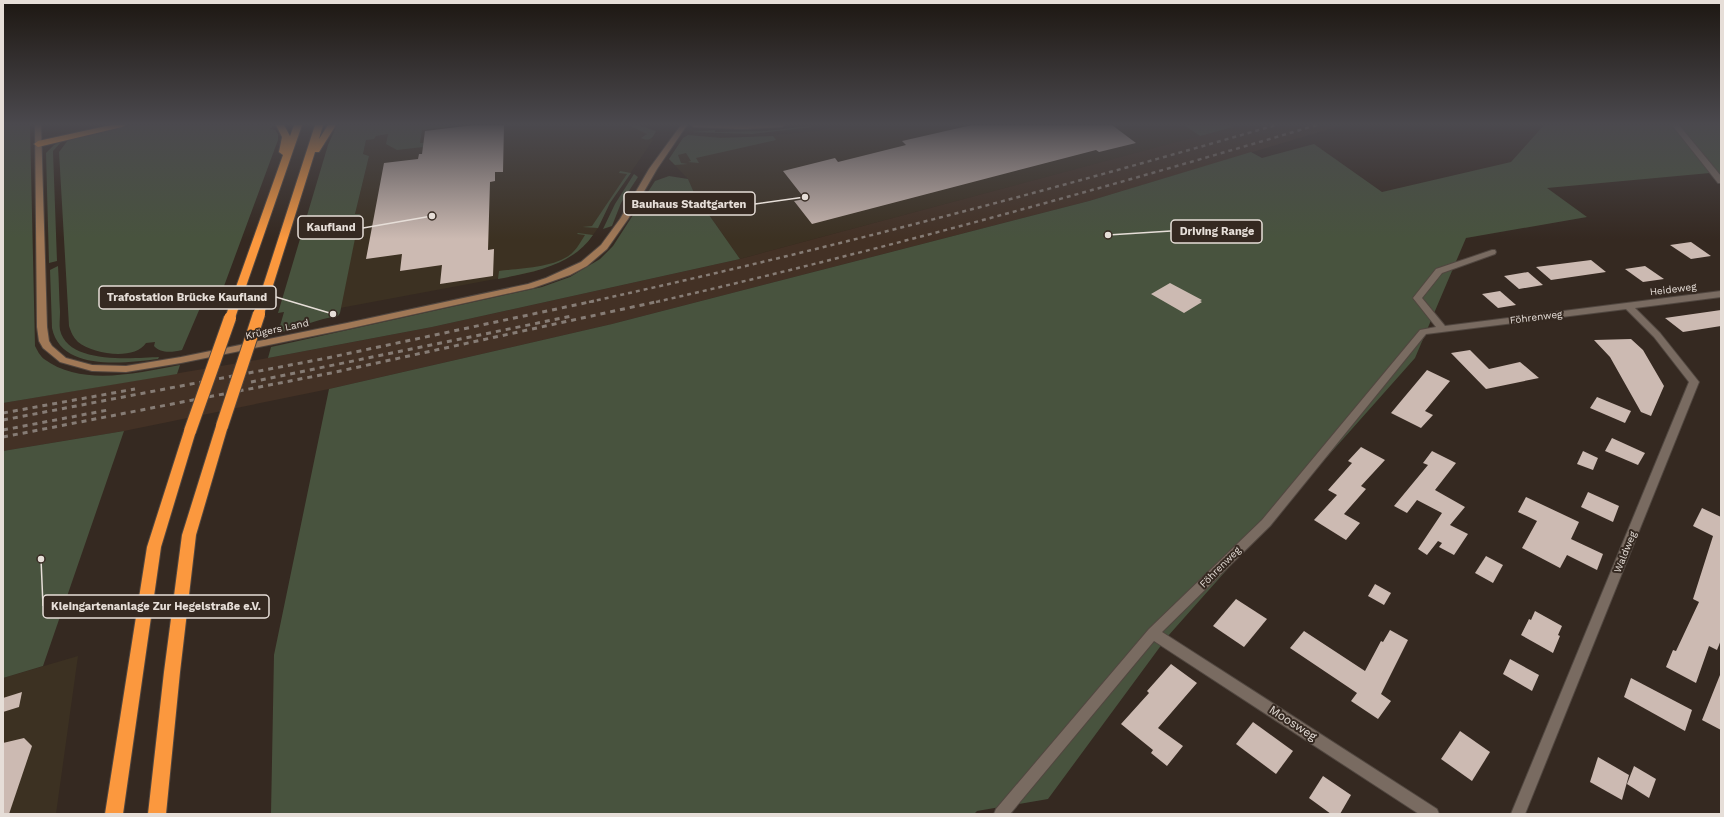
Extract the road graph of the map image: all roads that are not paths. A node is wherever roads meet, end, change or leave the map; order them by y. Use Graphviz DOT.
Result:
graph roads {
  1 [pos="38,163"];
  2 [pos="282,163"];
  3 [pos="285,163"];
  4 [pos="308,163"];
  5 [pos="657,163"];
  6 [pos="1706,163"];
  7 [pos="280,176"];
  8 [pos="1721,181"];
  9 [pos="1492,252"];
  10 [pos="1721,294"];
  11 [pos="1628,306"];
  12 [pos="1443,329"];
  13 [pos="1153,633"];
  14 [pos="114,814"];
  15 [pos="157,814"];
  16 [pos="1001,814"];
  17 [pos="1432,814"];
  18 [pos="1518,814"];
  1 -- 5 [label="street, Krügers Land"];
  2 -- 7 [label="highway"];
  3 -- 7 [label="highway"];
  4 -- 15 [label="highway, bridge"];
  6 -- 8 [label="street"];
  7 -- 14 [label="highway, bridge"];
  9 -- 12 [label="street"];
  10 -- 11 [label="street, Heideweg"];
  11 -- 12 [label="street, Föhrenweg"];
  11 -- 18 [label="street, Waldweg"];
  12 -- 13 [label="street, Föhrenweg"];
  13 -- 16 [label="street, Föhrenweg"];
  13 -- 17 [label="street, Moosweg"];
}
